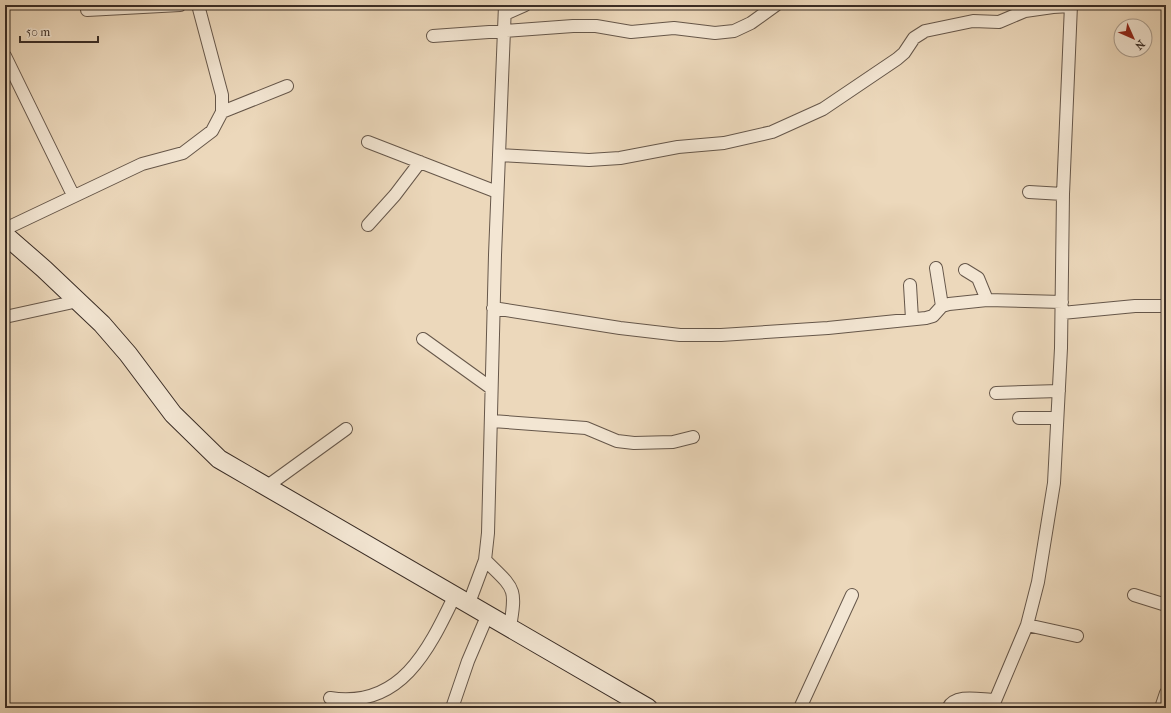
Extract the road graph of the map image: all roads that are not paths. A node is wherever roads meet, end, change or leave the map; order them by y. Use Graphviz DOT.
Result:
graph roads {
  1 [pos="180,5"];
  2 [pos="198,5"];
  3 [pos="525,5"];
  4 [pos="776,5"];
  5 [pos="1071,6"];
  6 [pos="87,10"];
  7 [pos="505,10"];
  8 [pos="504,30"];
  9 [pos="433,36"];
  10 [pos="5,56"];
  11 [pos="287,86"];
  12 [pos="222,112"];
  13 [pos="368,142"];
  14 [pos="499,155"];
  15 [pos="420,162"];
  16 [pos="497,192"];
  17 [pos="1029,192"];
  18 [pos="1063,194"];
  19 [pos="73,195"];
  20 [pos="368,225"];
  21 [pos="5,229"];
  22 [pos="5,235"];
  23 [pos="936,268"];
  24 [pos="965,270"];
  25 [pos="910,285"];
  26 [pos="988,300"];
  27 [pos="78,301"];
  28 [pos="942,306"];
  29 [pos="1166,306"];
  30 [pos="493,308"];
  31 [pos="1062,308"];
  32 [pos="5,317"];
  33 [pos="912,319"];
  34 [pos="423,339"];
  35 [pos="492,388"];
  36 [pos="1059,391"];
  37 [pos="996,393"];
  38 [pos="1019,418"];
  39 [pos="1057,418"];
  40 [pos="492,421"];
  41 [pos="346,429"];
  42 [pos="693,436"];
  43 [pos="266,488"];
  44 [pos="485,560"];
  45 [pos="852,595"];
  46 [pos="1134,595"];
  47 [pos="462,599"];
  48 [pos="1166,605"];
  49 [pos="488,614"];
  50 [pos="1026,626"];
  51 [pos="510,627"];
  52 [pos="1077,636"];
  53 [pos="1166,693"];
  54 [pos="330,698"];
  55 [pos="994,704"];
  56 [pos="636,705"];
  57 [pos="452,708"];
  58 [pos="800,708"];
  59 [pos="948,708"];
  60 [pos="1161,708"];
  1 -- 6 [label="street"];
  2 -- 12 [label="street"];
  3 -- 7 [label="street"];
  4 -- 8 [label="street"];
  5 -- 14 [label="street"];
  5 -- 18 [label="street"];
  7 -- 8 [label="street"];
  8 -- 9 [label="street"];
  8 -- 14 [label="street"];
  10 -- 19 [label="street"];
  11 -- 12 [label="street"];
  12 -- 19 [label="street"];
  13 -- 15 [label="street"];
  14 -- 16 [label="street"];
  15 -- 16 [label="street"];
  15 -- 20 [label="street"];
  16 -- 30 [label="street"];
  17 -- 18 [label="street"];
  18 -- 31 [label="street"];
  19 -- 21 [label="street"];
  22 -- 27 [label="street"];
  23 -- 28 [label="street"];
  24 -- 26 [label="street"];
  25 -- 33 [label="street"];
  26 -- 28 [label="street"];
  26 -- 31 [label="street"];
  27 -- 32 [label="street"];
  27 -- 43 [label="street"];
  28 -- 33 [label="street"];
  29 -- 31 [label="street"];
  30 -- 33 [label="street"];
  30 -- 35 [label="street"];
  31 -- 36 [label="street"];
  34 -- 35 [label="street"];
  35 -- 40 [label="street"];
  36 -- 37 [label="street"];
  36 -- 39 [label="street"];
  38 -- 39 [label="street"];
  39 -- 50 [label="street"];
  40 -- 42 [label="street"];
  40 -- 44 [label="street"];
  41 -- 43 [label="street"];
  43 -- 47 [label="street"];
  44 -- 47 [label="street"];
  44 -- 51 [label="street"];
  45 -- 58 [label="street"];
  46 -- 48 [label="street"];
  47 -- 49 [label="street"];
  47 -- 54 [label="street"];
  49 -- 51 [label="street"];
  49 -- 57 [label="street"];
  50 -- 52 [label="street"];
  50 -- 55 [label="street"];
  51 -- 56 [label="street"];
  53 -- 60 [label="street"];
  55 -- 59 [label="street"];
}
